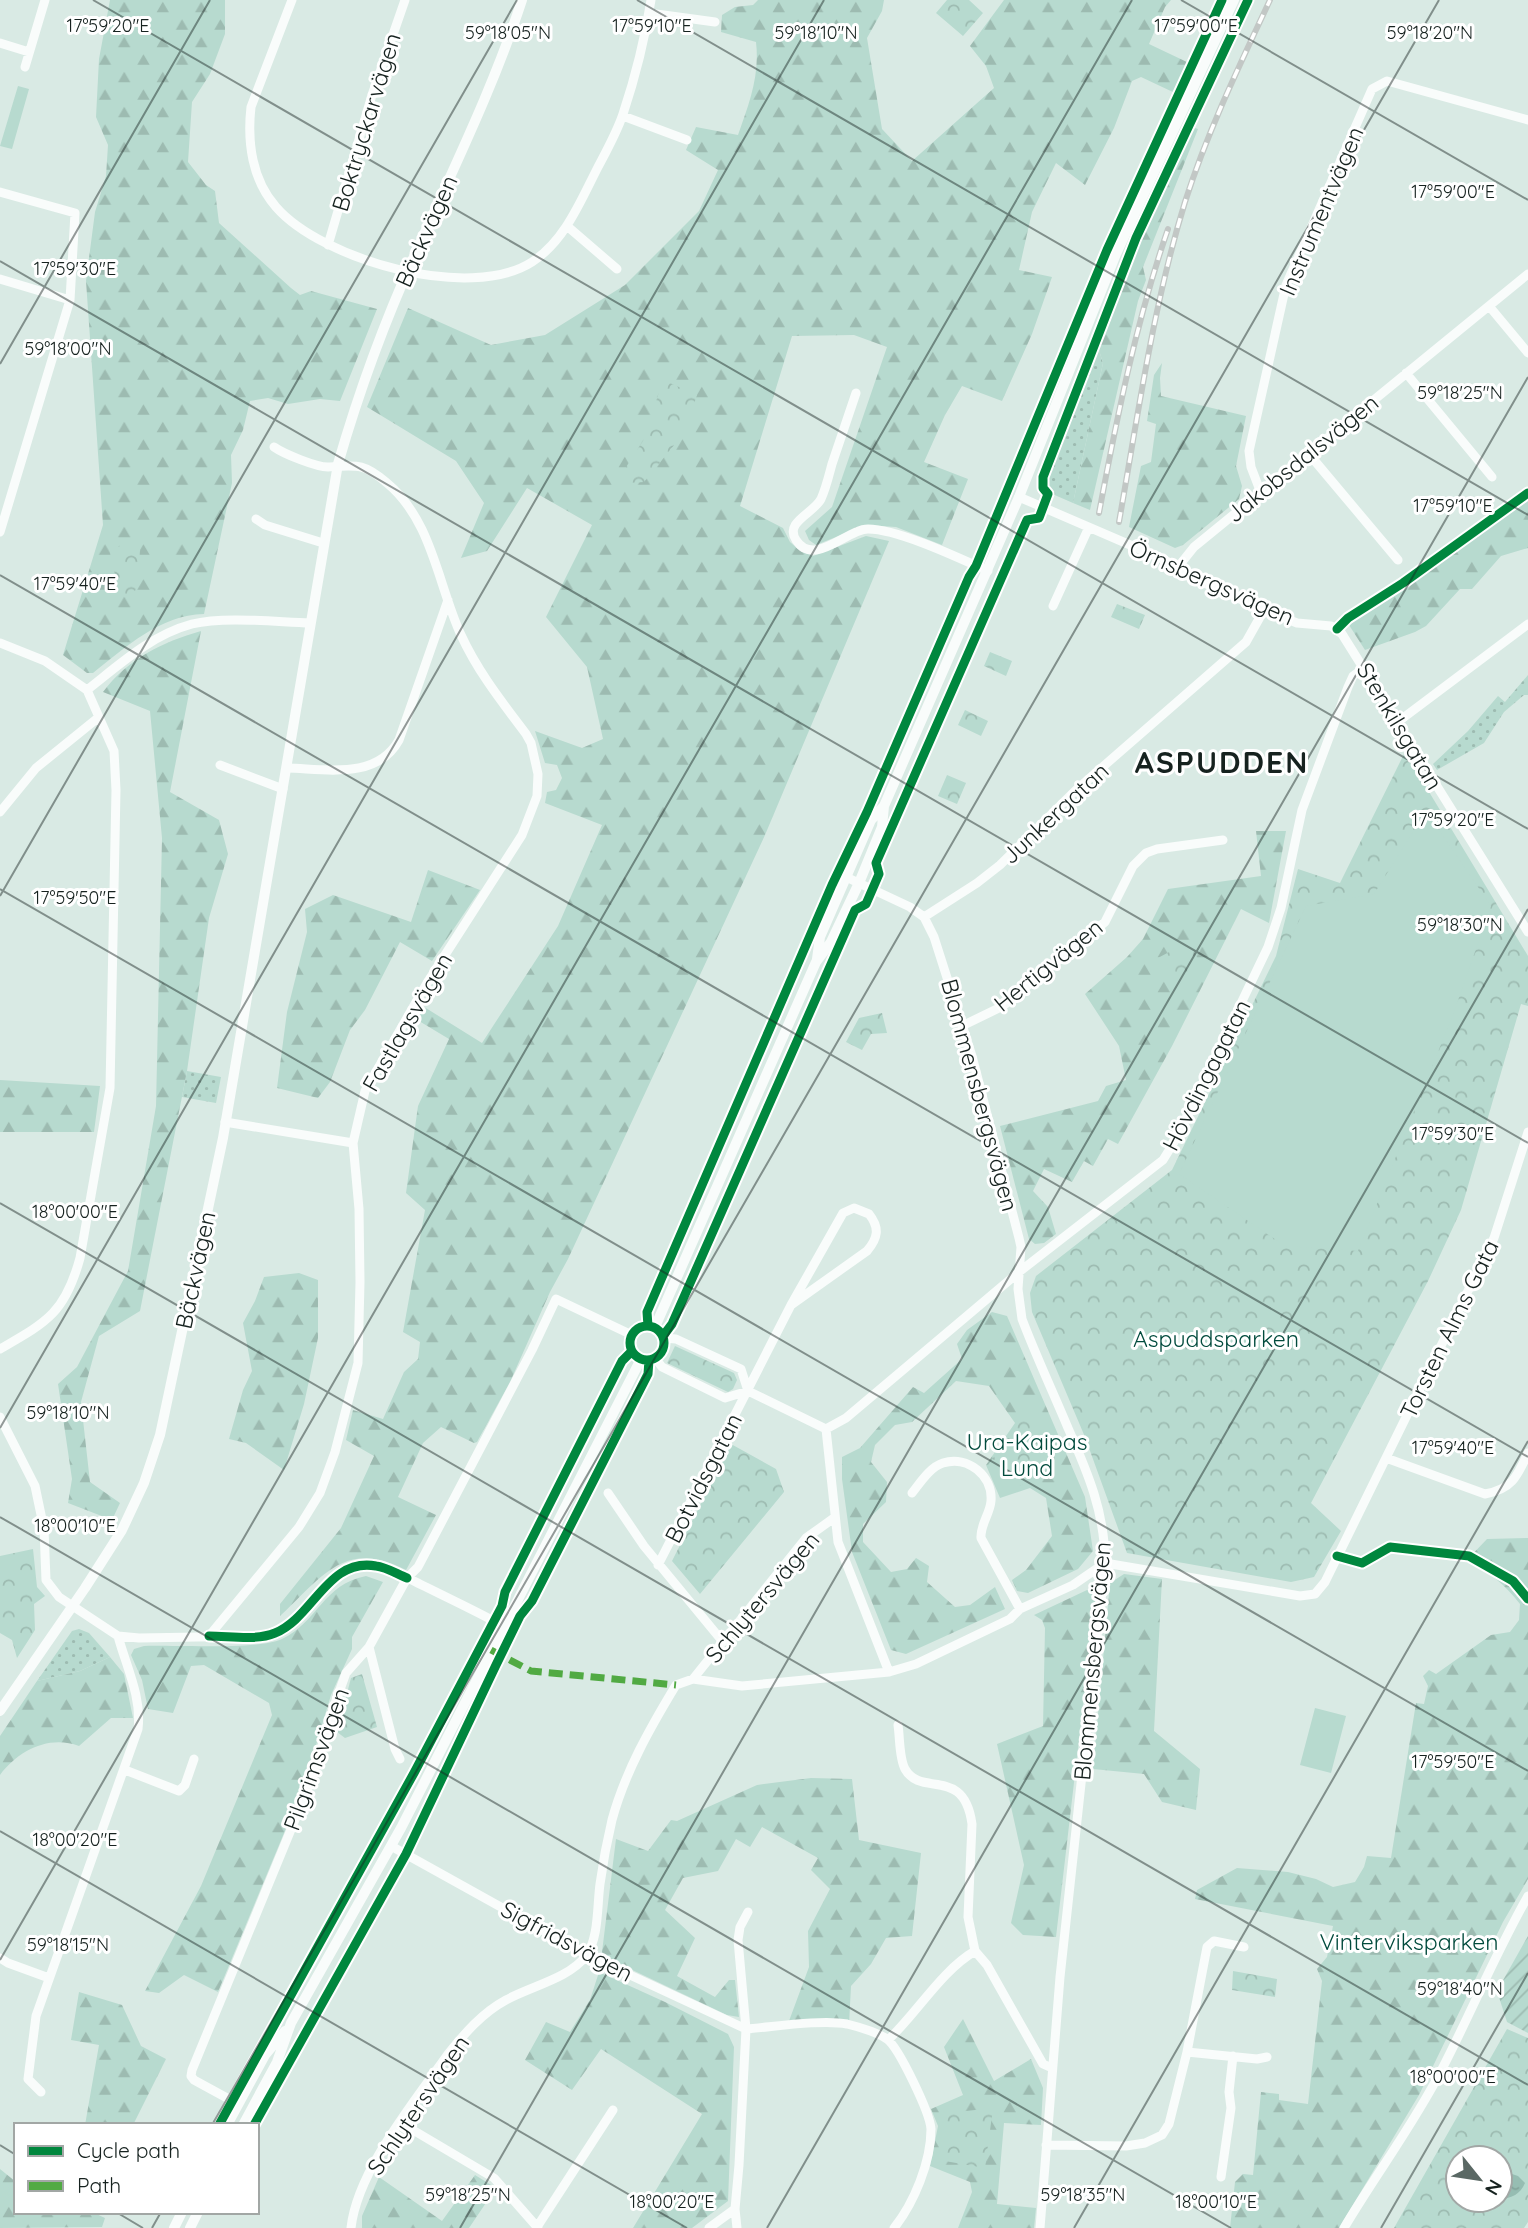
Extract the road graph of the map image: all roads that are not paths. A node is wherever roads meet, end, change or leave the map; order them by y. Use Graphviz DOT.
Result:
graph roads {
  1 [pos="45,0"];
  2 [pos="292,0"];
  3 [pos="405,0"];
  4 [pos="522,0"];
  5 [pos="651,0"];
  6 [pos="1234,0"];
  7 [pos="649,13"];
  8 [pos="715,22"];
  9 [pos="0,43"];
  10 [pos="29,52"];
  11 [pos="25,67"];
  12 [pos="622,116"];
  13 [pos="1528,120"];
  14 [pos="687,140"];
  15 [pos="0,192"];
  16 [pos="567,226"];
  17 [pos="328,245"];
  18 [pos="617,269"];
  19 [pos="407,272"];
  20 [pos="1528,274"];
  21 [pos="0,279"];
  22 [pos="70,300"];
  23 [pos="1489,306"];
  24 [pos="1528,353"];
  25 [pos="1406,373"];
  26 [pos="856,393"];
  27 [pos="274,447"];
  28 [pos="1309,454"];
  29 [pos="338,464"];
  30 [pos="1492,477"];
  31 [pos="1261,493"];
  32 [pos="1019,497"];
  33 [pos="256,519"];
  34 [pos="1089,527"];
  35 [pos="0,532"];
  36 [pos="323,543"];
  37 [pos="1398,561"];
  38 [pos="1178,567"];
  39 [pos="988,571"];
  40 [pos="448,600"];
  41 [pos="1053,606"];
  42 [pos="1264,610"];
  43 [pos="310,623"];
  44 [pos="1528,624"];
  45 [pos="1337,629"];
  46 [pos="0,643"];
  47 [pos="1365,667"];
  48 [pos="87,690"];
  49 [pos="99,717"];
  50 [pos="1399,721"];
  51 [pos="220,765"];
  52 [pos="287,768"];
  53 [pos="283,789"];
  54 [pos="884,806"];
  55 [pos="0,812"];
  56 [pos="1223,841"];
  57 [pos="846,877"];
  58 [pos="859,883"];
  59 [pos="924,917"];
  60 [pos="1528,932"];
  61 [pos="816,962"];
  62 [pos="964,1025"];
  63 [pos="225,1122"];
  64 [pos="1528,1132"];
  65 [pos="353,1143"];
  66 [pos="1019,1272"];
  67 [pos="791,1305"];
  68 [pos="655,1327"];
  69 [pos="632,1335"];
  70 [pos="664,1338"];
  71 [pos="0,1349"];
  72 [pos="655,1358"];
  73 [pos="641,1359"];
  74 [pos="748,1391"];
  75 [pos="0,1417"];
  76 [pos="827,1429"];
  77 [pos="1528,1453"];
  78 [pos="1386,1458"];
  79 [pos="608,1493"];
  80 [pos="912,1493"];
  81 [pos="834,1518"];
  82 [pos="1105,1563"];
  83 [pos="658,1565"];
  84 [pos="407,1578"];
  85 [pos="72,1607"];
  86 [pos="1020,1609"];
  87 [pos="503,1626"];
  88 [pos="118,1636"];
  89 [pos="209,1636"];
  90 [pos="723,1642"];
  91 [pos="369,1647"];
  92 [pos="889,1672"];
  93 [pos="693,1679"];
  94 [pos="0,1711"];
  95 [pos="898,1725"];
  96 [pos="194,1759"];
  97 [pos="400,1759"];
  98 [pos="125,1770"];
  99 [pos="391,1846"];
  100 [pos="1528,1896"];
  101 [pos="748,1912"];
  102 [pos="1244,1947"];
  103 [pos="975,1951"];
  104 [pos="587,1955"];
  105 [pos="0,1958"];
  106 [pos="49,1978"];
  107 [pos="291,2023"];
  108 [pos="746,2029"];
  109 [pos="888,2040"];
  110 [pos="1187,2052"];
  111 [pos="1233,2056"];
  112 [pos="1267,2057"];
  113 [pos="1052,2068"];
  114 [pos="41,2092"];
  115 [pos="238,2104"];
  116 [pos="251,2110"];
  117 [pos="613,2110"];
  118 [pos="228,2123"];
  119 [pos="244,2123"];
  120 [pos="401,2123"];
  121 [pos="1046,2145"];
  122 [pos="1221,2177"];
  123 [pos="735,2209"];
  124 [pos="537,2227"];
  125 [pos="351,2228"];
  126 [pos="709,2228"];
  127 [pos="737,2228"];
  128 [pos="894,2228"];
  129 [pos="1040,2228"];
  130 [pos="1344,2228"];
  1 -- 10 [label="street"];
  2 -- 17 [label="street"];
  3 -- 17 [label="street, Boktryckarvägen"];
  4 -- 19 [label="street, Bäckvägen"];
  5 -- 7 [label="street"];
  6 -- 32 [label="street"];
  7 -- 8 [label="street"];
  7 -- 12 [label="street"];
  9 -- 10 [label="street"];
  10 -- 11 [label="street"];
  12 -- 14 [label="street"];
  12 -- 16 [label="street"];
  13 -- 31 [label="street, Instrumentvägen"];
  15 -- 22 [label="street"];
  16 -- 18 [label="street"];
  16 -- 19 [label="street"];
  17 -- 19 [label="street"];
  19 -- 29 [label="street, Bäckvägen"];
  20 -- 23 [label="street, Jakobsdalsvägen"];
  21 -- 22 [label="street"];
  22 -- 35 [label="street"];
  23 -- 24 [label="street"];
  23 -- 25 [label="street, Jakobsdalsvägen"];
  25 -- 28 [label="street, Jakobsdalsvägen"];
  25 -- 30 [label="street"];
  26 -- 39 [label="street"];
  27 -- 29 [label="street"];
  28 -- 31 [label="street, Jakobsdalsvägen"];
  28 -- 37 [label="street"];
  29 -- 36 [label="street, Bäckvägen"];
  29 -- 40 [label="street, Fastlagsvägen"];
  31 -- 38 [label="street, Jakobsdalsvägen"];
  32 -- 34 [label="street, Örnsbergsvägen"];
  32 -- 39 [label="street"];
  33 -- 36 [label="street"];
  34 -- 38 [label="street, Örnsbergsvägen"];
  34 -- 41 [label="street"];
  36 -- 43 [label="street, Bäckvägen"];
  38 -- 42 [label="street, Örnsbergsvägen"];
  39 -- 54 [label="street"];
  40 -- 52 [label="street"];
  40 -- 65 [label="street, Fastlagsvägen"];
  42 -- 45 [label="street, Örnsbergsvägen"];
  42 -- 59 [label="street, Junkergatan"];
  43 -- 48 [label="street"];
  43 -- 52 [label="street, Bäckvägen"];
  44 -- 50 [label="street"];
  45 -- 47 [label="street, Stenkilsgatan"];
  46 -- 48 [label="street"];
  47 -- 50 [label="street, Stenkilsgatan"];
  47 -- 66 [label="street, Hövdingagatan"];
  48 -- 49 [label="street"];
  49 -- 55 [label="street"];
  49 -- 71 [label="street"];
  50 -- 60 [label="street, Stenkilsgatan"];
  51 -- 53 [label="street"];
  52 -- 53 [label="street, Bäckvägen"];
  53 -- 63 [label="street, Bäckvägen"];
  54 -- 57 [label="street"];
  54 -- 58 [label="street"];
  56 -- 62 [label="street, Hertigvägen"];
  57 -- 58 [label="street"];
  57 -- 61 [label="street"];
  58 -- 59 [label="street"];
  58 -- 61 [label="street"];
  59 -- 62 [label="street, Blommensbergsvägen"];
  61 -- 68 [label="street"];
  62 -- 66 [label="street, Blommensbergsvägen"];
  63 -- 65 [label="street"];
  63 -- 85 [label="street, Bäckvägen"];
  64 -- 78 [label="street, Torsten Alms Gata"];
  65 -- 89 [label="street, Fastlagsvägen"];
  66 -- 76 [label="street, Hövdingagatan"];
  66 -- 82 [label="street, Blommensbergsvägen"];
  67 -- 67 [label="street, Botvidsgatan"];
  67 -- 74 [label="street, Botvidsgatan"];
  68 -- 69 [label="street"];
  68 -- 70 [label="street"];
  69 -- 73 [label="street"];
  69 -- 84 [label="street, Pilgrimsvägen"];
  70 -- 72 [label="street"];
  70 -- 74 [label="street"];
  72 -- 73 [label="street"];
  72 -- 74 [label="street"];
  73 -- 87 [label="street"];
  74 -- 76 [label="street"];
  74 -- 83 [label="street, Botvidsgatan"];
  75 -- 85 [label="street"];
  76 -- 81 [label="street"];
  77 -- 78 [label="street"];
  78 -- 82 [label="street, Torsten Alms Gata"];
  79 -- 83 [label="street"];
  80 -- 86 [label="street"];
  81 -- 90 [label="street, Schlytersvägen"];
  81 -- 92 [label="street"];
  82 -- 86 [label="street"];
  82 -- 113 [label="street, Blommensbergsvägen"];
  83 -- 90 [label="street"];
  84 -- 87 [label="street"];
  84 -- 89 [label="street"];
  84 -- 91 [label="street, Pilgrimsvägen"];
  85 -- 88 [label="street"];
  85 -- 94 [label="street, Bäckvägen"];
  86 -- 92 [label="street"];
  87 -- 99 [label="street"];
  88 -- 89 [label="street"];
  88 -- 98 [label="street"];
  90 -- 93 [label="street, Schlytersvägen"];
  91 -- 97 [label="street"];
  91 -- 115 [label="street, Pilgrimsvägen"];
  92 -- 93 [label="street"];
  93 -- 104 [label="street"];
  95 -- 103 [label="street"];
  96 -- 98 [label="street"];
  98 -- 106 [label="street"];
  99 -- 104 [label="street, Sigfridsvägen"];
  99 -- 107 [label="street"];
  100 -- 130 [label="street"];
  101 -- 108 [label="street"];
  102 -- 110 [label="street"];
  103 -- 109 [label="street"];
  103 -- 113 [label="street"];
  104 -- 108 [label="street, Sigfridsvägen"];
  104 -- 120 [label="street, Schlytersvägen"];
  105 -- 106 [label="street"];
  106 -- 114 [label="street"];
  107 -- 115 [label="street"];
  107 -- 116 [label="street"];
  108 -- 109 [label="street"];
  108 -- 123 [label="street"];
  109 -- 128 [label="street"];
  110 -- 111 [label="street"];
  110 -- 121 [label="street"];
  111 -- 112 [label="street"];
  111 -- 122 [label="street"];
  113 -- 121 [label="street, Blommensbergsvägen"];
  115 -- 116 [label="street"];
  115 -- 118 [label="street"];
  116 -- 119 [label="street"];
  117 -- 124 [label="street"];
  120 -- 124 [label="street"];
  120 -- 125 [label="street, Schlytersvägen"];
  121 -- 129 [label="street, Blommensbergsvägen"];
  123 -- 126 [label="street"];
  123 -- 127 [label="street"];
}
